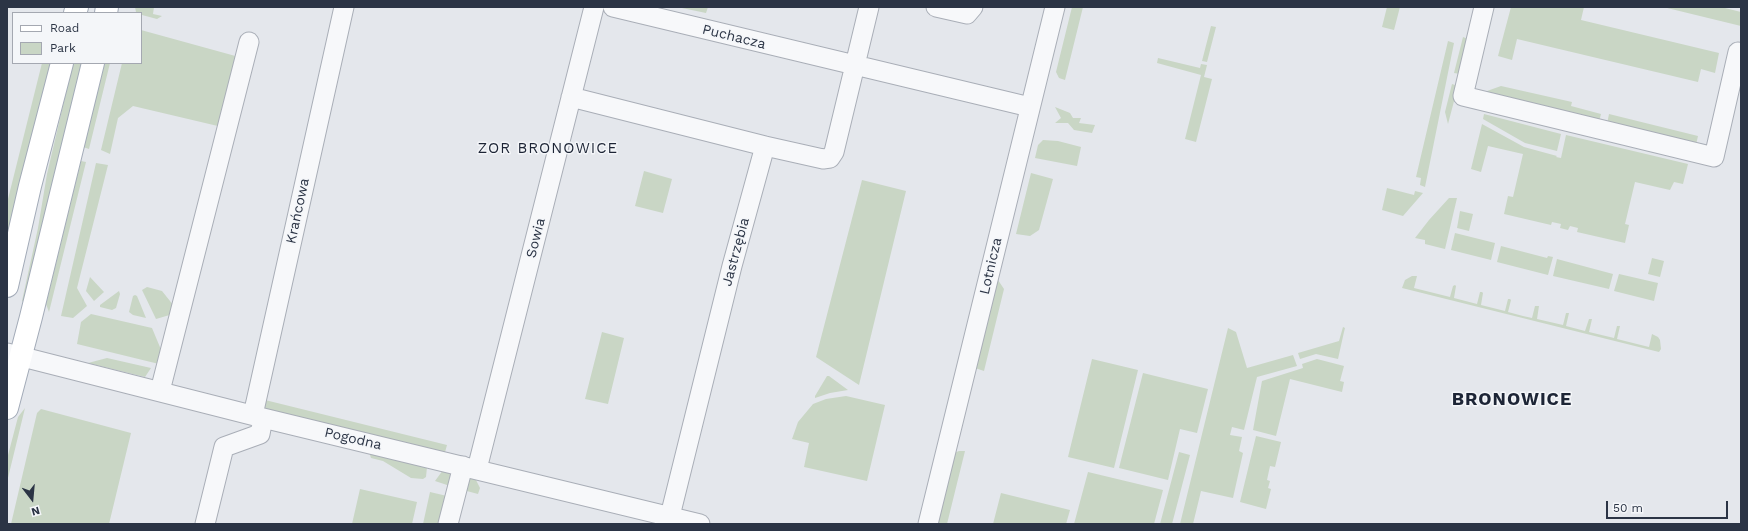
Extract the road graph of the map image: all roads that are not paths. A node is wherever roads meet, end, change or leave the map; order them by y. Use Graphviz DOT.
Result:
graph roads {
  1 [pos="344,7"];
  2 [pos="594,7"];
  3 [pos="614,7"];
  4 [pos="869,7"];
  5 [pos="936,7"];
  6 [pos="973,7"];
  7 [pos="1054,7"];
  8 [pos="1484,7"];
  9 [pos="249,42"];
  10 [pos="1741,53"];
  11 [pos="62,64"];
  12 [pos="93,64"];
  13 [pos="856,66"];
  14 [pos="574,97"];
  15 [pos="1030,107"];
  16 [pos="765,146"];
  17 [pos="7,286"];
  18 [pos="14,354"];
  19 [pos="160,391"];
  20 [pos="7,408"];
  21 [pos="258,416"];
  22 [pos="470,467"];
  23 [pos="670,516"];
  24 [pos="205,524"];
  25 [pos="448,524"];
  26 [pos="700,524"];
  27 [pos="928,524"];
  1 -- 21 [label="street, Krańcowa"];
  2 -- 14 [label="street, Sowia"];
  3 -- 13 [label="street, Puchacza"];
  4 -- 13 [label="street"];
  5 -- 6 [label="street"];
  7 -- 15 [label="street, Lotnicza"];
  8 -- 10 [label="street"];
  9 -- 19 [label="street"];
  11 -- 17 [label="main road"];
  12 -- 18 [label="main road"];
  13 -- 15 [label="street, Puchacza"];
  13 -- 16 [label="street"];
  14 -- 16 [label="street"];
  14 -- 22 [label="street, Sowia"];
  15 -- 27 [label="street, Lotnicza"];
  16 -- 23 [label="street, Jastrzębia"];
  18 -- 19 [label="street, Pogodna"];
  18 -- 20 [label="main road"];
  19 -- 21 [label="street, Pogodna"];
  21 -- 22 [label="street, Pogodna"];
  21 -- 24 [label="street, Krańcowa"];
  22 -- 23 [label="street, Pogodna"];
  22 -- 25 [label="street, Sowia"];
  23 -- 26 [label="street, Pogodna"];
}
